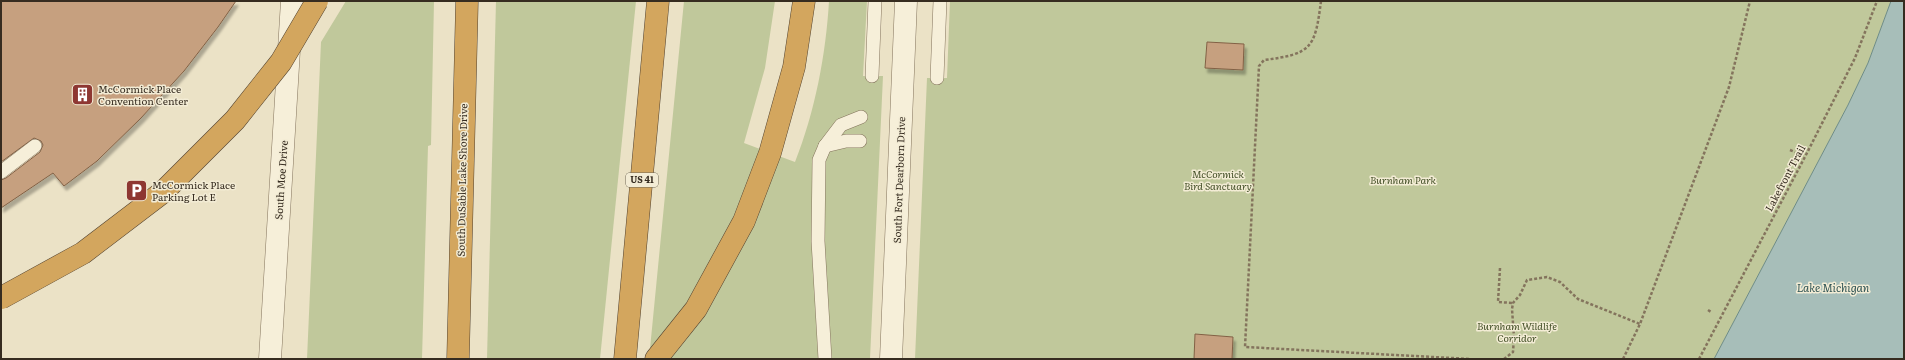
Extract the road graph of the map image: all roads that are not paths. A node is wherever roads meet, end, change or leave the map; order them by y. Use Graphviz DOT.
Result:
graph roads {
  1 [pos="292,1"];
  2 [pos="317,1"];
  3 [pos="467,1"];
  4 [pos="658,1"];
  5 [pos="804,1"];
  6 [pos="875,1"];
  7 [pos="906,1"];
  8 [pos="940,1"];
  9 [pos="872,76"];
  10 [pos="937,78"];
  11 [pos="861,117"];
  12 [pos="860,141"];
  13 [pos="35,146"];
  14 [pos="825,146"];
  15 [pos="1,172"];
  16 [pos="1,298"];
  17 [pos="270,359"];
  18 [pos="458,359"];
  19 [pos="626,359"];
  20 [pos="656,359"];
  21 [pos="825,359"];
  22 [pos="891,359"];
  1 -- 17 [label="street, South Moe Drive"];
  2 -- 16 [label="highway, bridge"];
  3 -- 18 [label="highway, South DuSable Lake Shore Drive"];
  4 -- 19 [label="highway, US 41"];
  5 -- 20 [label="highway"];
  6 -- 9 [label="lane"];
  7 -- 22 [label="street, South Fort Dearborn Drive"];
  8 -- 10 [label="lane"];
  11 -- 14 [label="lane"];
  12 -- 14 [label="lane"];
  13 -- 15 [label="lane"];
  14 -- 21 [label="lane"];
}
